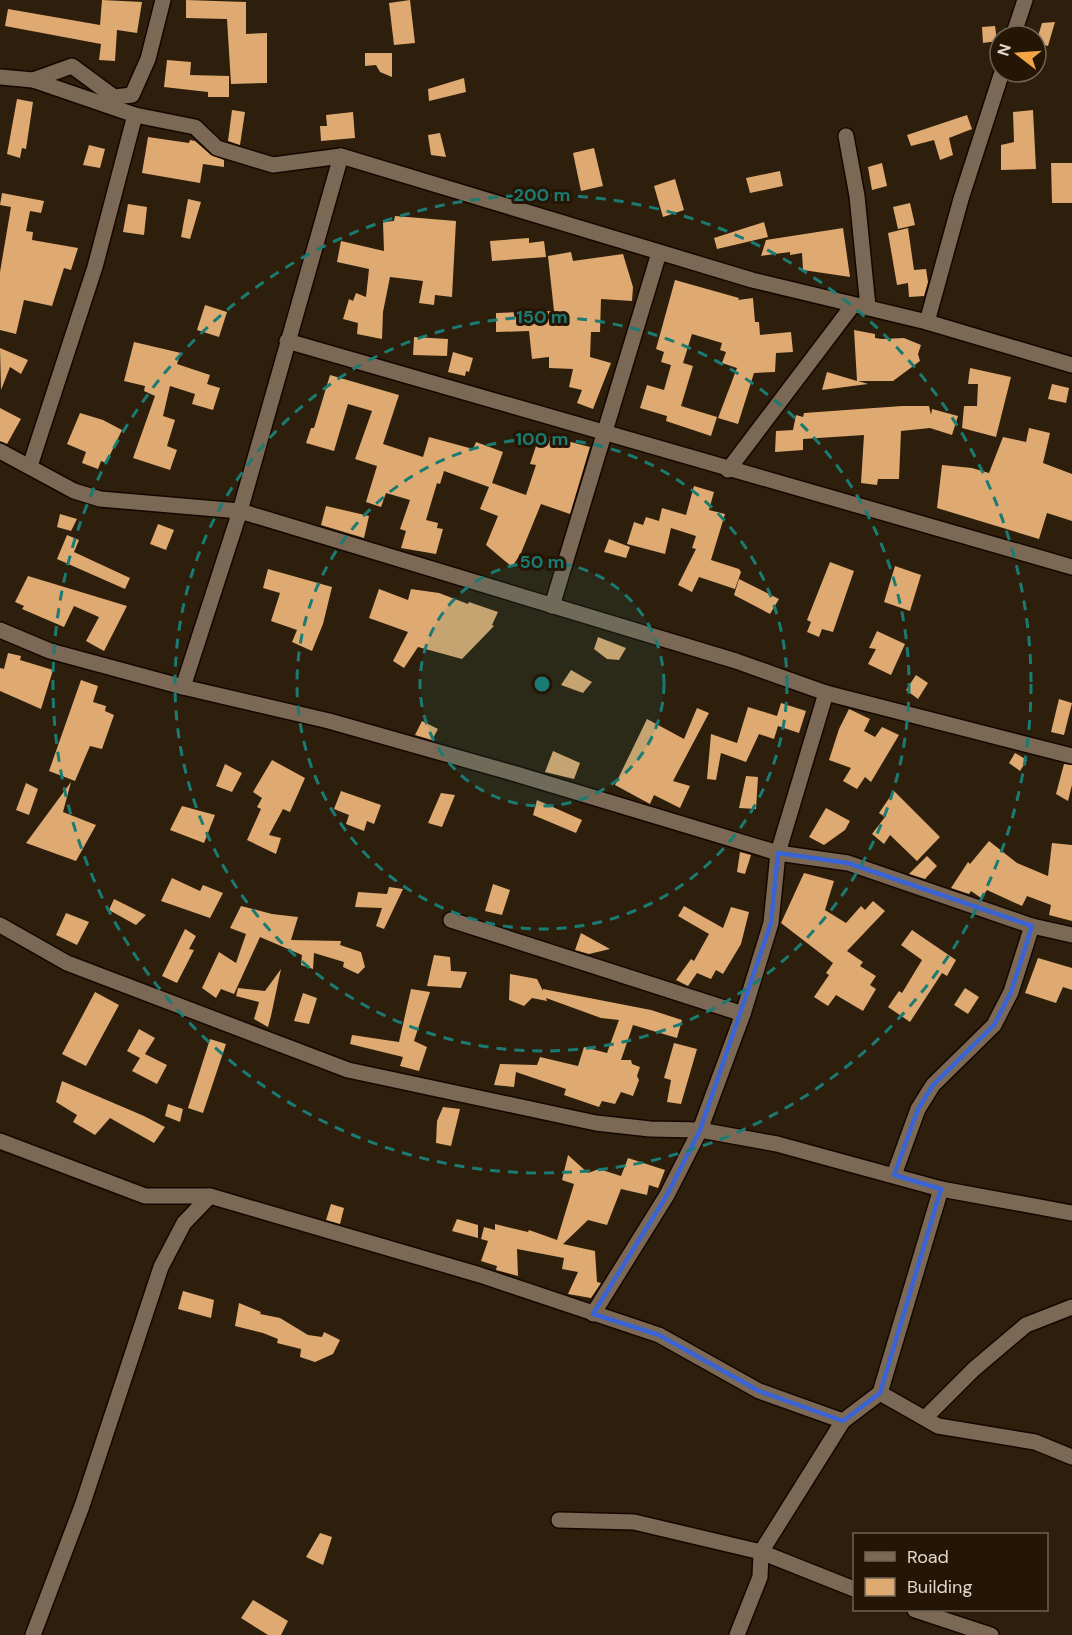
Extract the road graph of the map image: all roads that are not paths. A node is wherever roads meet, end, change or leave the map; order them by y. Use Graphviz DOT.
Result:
graph roads {
  1 [pos="163,0"];
  2 [pos="1025,0"];
  3 [pos="1017,24"];
  4 [pos="0,77"];
  5 [pos="33,80"];
  6 [pos="998,84"];
  7 [pos="135,115"];
  8 [pos="846,136"];
  9 [pos="341,156"];
  10 [pos="659,253"];
  11 [pos="860,306"];
  12 [pos="927,322"];
  13 [pos="287,341"];
  14 [pos="1072,365"];
  15 [pos="606,433"];
  16 [pos="0,451"];
  17 [pos="30,466"];
  18 [pos="728,470"];
  19 [pos="240,511"];
  20 [pos="1072,567"];
  21 [pos="552,606"];
  22 [pos="0,630"];
  23 [pos="183,687"];
  24 [pos="826,693"];
  25 [pos="1072,756"];
  26 [pos="778,852"];
  27 [pos="451,920"];
  28 [pos="0,925"];
  29 [pos="1032,926"];
  30 [pos="1072,935"];
  31 [pos="743,1014"];
  32 [pos="700,1130"];
  33 [pos="0,1141"];
  34 [pos="894,1175"];
  35 [pos="941,1189"];
  36 [pos="210,1196"];
  37 [pos="1072,1213"];
  38 [pos="1072,1307"];
  39 [pos="593,1314"];
  40 [pos="879,1393"];
  41 [pos="925,1418"];
  42 [pos="843,1421"];
  43 [pos="1072,1456"];
  44 [pos="559,1520"];
  45 [pos="761,1552"];
  46 [pos="853,1588"];
  47 [pos="918,1611"];
  48 [pos="33,1635"];
  49 [pos="737,1635"];
  50 [pos="991,1635"];
  1 -- 5 [label="street"];
  2 -- 3 [label="street"];
  4 -- 5 [label="street"];
  5 -- 7 [label="street"];
  6 -- 12 [label="street"];
  7 -- 9 [label="street"];
  7 -- 17 [label="street"];
  8 -- 11 [label="street"];
  9 -- 10 [label="street"];
  9 -- 13 [label="street"];
  10 -- 11 [label="street"];
  10 -- 15 [label="street"];
  11 -- 12 [label="street"];
  11 -- 18 [label="street"];
  12 -- 14 [label="street"];
  13 -- 15 [label="street"];
  13 -- 19 [label="street"];
  15 -- 18 [label="street"];
  15 -- 21 [label="street"];
  16 -- 17 [label="street"];
  17 -- 19 [label="street"];
  18 -- 20 [label="street"];
  19 -- 21 [label="street"];
  19 -- 23 [label="street"];
  21 -- 24 [label="street"];
  22 -- 23 [label="street"];
  23 -- 26 [label="street"];
  24 -- 25 [label="street"];
  24 -- 26 [label="street"];
  26 -- 29 [label="street"];
  26 -- 31 [label="street"];
  27 -- 31 [label="street"];
  28 -- 32 [label="street"];
  29 -- 30 [label="street"];
  29 -- 34 [label="street"];
  31 -- 32 [label="street"];
  32 -- 34 [label="street"];
  32 -- 39 [label="street"];
  33 -- 36 [label="street"];
  34 -- 35 [label="street"];
  35 -- 37 [label="street"];
  35 -- 40 [label="street"];
  36 -- 39 [label="street"];
  36 -- 48 [label="street"];
  38 -- 41 [label="street"];
  39 -- 42 [label="street"];
  40 -- 41 [label="street"];
  40 -- 42 [label="street"];
  41 -- 43 [label="street"];
  42 -- 45 [label="street"];
  44 -- 45 [label="street"];
  45 -- 46 [label="street"];
  45 -- 49 [label="street"];
  47 -- 50 [label="street"];
}
